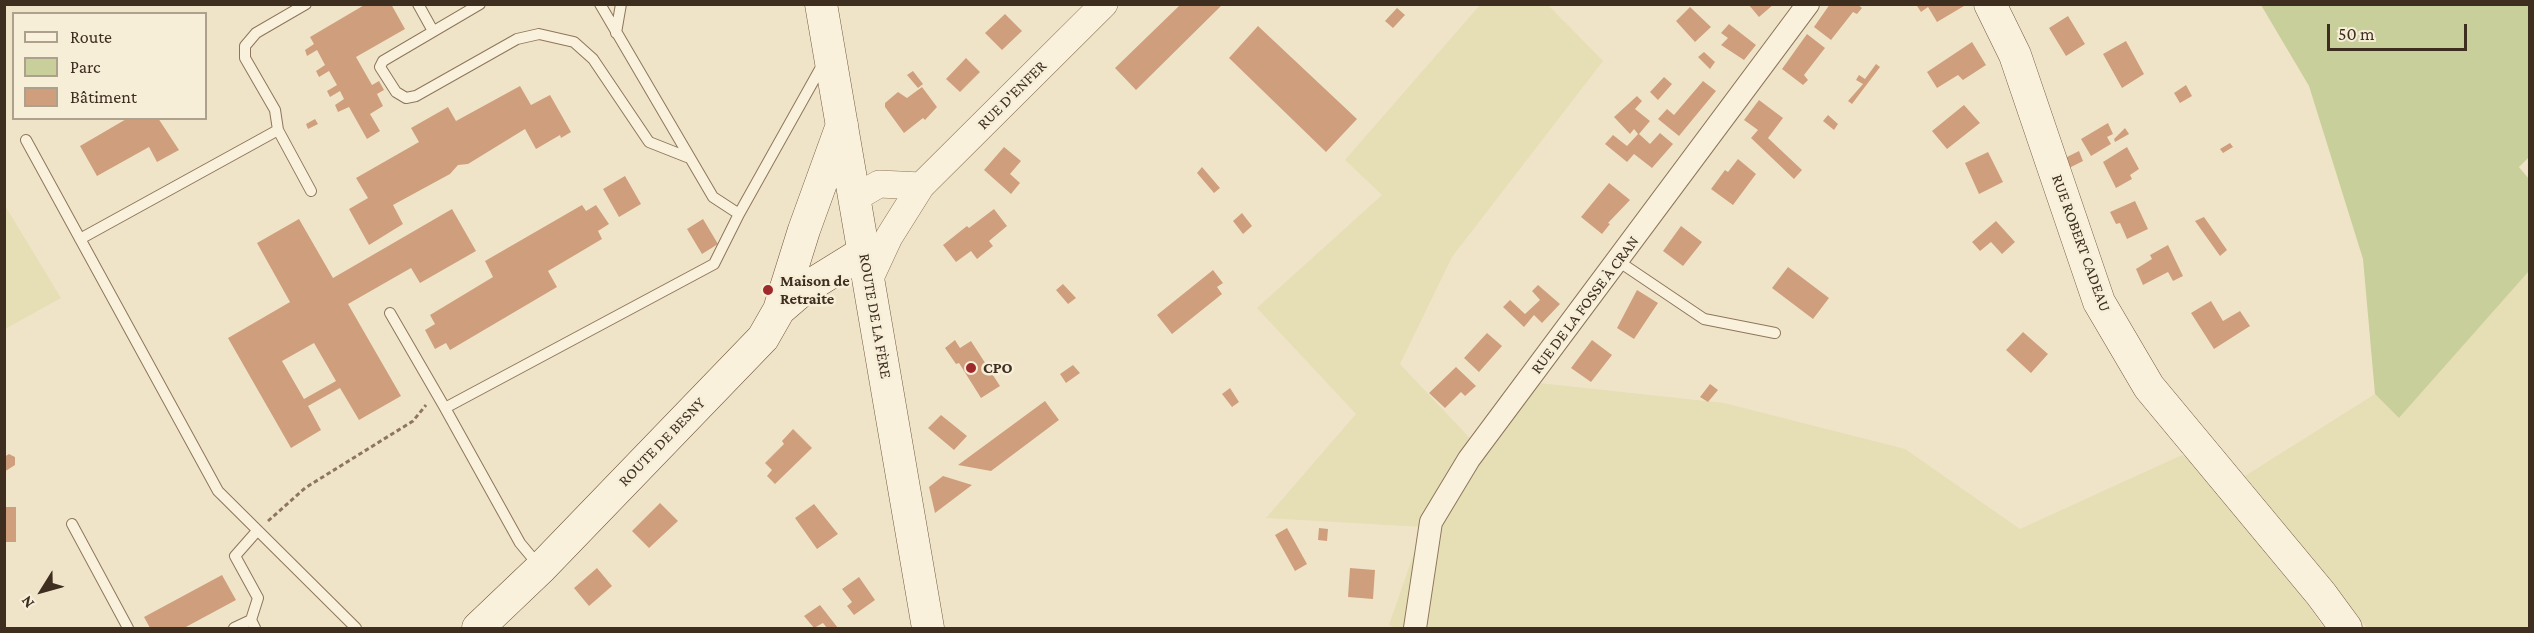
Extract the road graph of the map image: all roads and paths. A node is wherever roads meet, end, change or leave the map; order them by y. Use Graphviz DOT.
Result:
graph roads {
  1 [pos="306,4"];
  2 [pos="418,4"];
  3 [pos="480,4"];
  4 [pos="600,4"];
  5 [pos="621,4"];
  6 [pos="821,4"];
  7 [pos="1104,4"];
  8 [pos="1808,4"];
  9 [pos="1990,4"];
  10 [pos="434,31"];
  11 [pos="616,33"];
  12 [pos="829,54"];
  13 [pos="842,125"];
  14 [pos="278,130"];
  15 [pos="26,140"];
  16 [pos="687,157"];
  17 [pos="921,186"];
  18 [pos="311,191"];
  19 [pos="867,191"];
  20 [pos="739,214"];
  21 [pos="804,230"];
  22 [pos="80,239"];
  23 [pos="1618,261"];
  24 [pos="874,269"];
  25 [pos="825,276"];
  26 [pos="779,310"];
  27 [pos="390,313"];
  28 [pos="1775,333"];
  29 [pos="436,393"];
  30 [pos="445,408"];
  31 [pos="72,524"];
  32 [pos="257,531"];
  33 [pos="541,568"];
  34 [pos="253,624"];
  35 [pos="128,628"];
  36 [pos="234,628"];
  37 [pos="356,628"];
  38 [pos="478,628"];
  39 [pos="928,628"];
  40 [pos="1415,628"];
  41 [pos="2346,628"];
  1 -- 14 [label="lane"];
  2 -- 10 [label="lane"];
  3 -- 10 [label="lane"];
  4 -- 11 [label="lane"];
  5 -- 11 [label="lane"];
  6 -- 12 [label="main road, ROUTE DE LA FÈRE"];
  7 -- 17 [label="street, RUE D'ENFER"];
  8 -- 23 [label="street, RUE DE LA FOSSE À CRAN"];
  9 -- 41 [label="main road, RUE ROBERT CADEAU"];
  10 -- 16 [label="lane"];
  11 -- 16 [label="lane"];
  12 -- 13 [label="main road, ROUTE DE LA FÈRE"];
  12 -- 20 [label="lane"];
  13 -- 19 [label="main road, ROUTE DE LA FÈRE"];
  13 -- 21 [label="main road, ROUTE DE BESNY"];
  14 -- 18 [label="lane"];
  14 -- 22 [label="lane"];
  15 -- 22 [label="lane"];
  16 -- 20 [label="lane"];
  17 -- 19 [label="street"];
  17 -- 24 [label="street, RUE D'ENFER"];
  19 -- 21 [label="main road"];
  19 -- 24 [label="main road, ROUTE DE LA FÈRE"];
  20 -- 30 [label="lane"];
  21 -- 26 [label="main road, ROUTE DE BESNY"];
  22 -- 32 [label="lane"];
  23 -- 28 [label="lane"];
  23 -- 40 [label="street, RUE DE LA FOSSE À CRAN"];
  24 -- 25 [label="main road"];
  24 -- 25 [label="main road"];
  24 -- 39 [label="main road, ROUTE DE LA FÈRE"];
  25 -- 26 [label="main road"];
  26 -- 33 [label="main road, ROUTE DE BESNY"];
  27 -- 29 [label="lane"];
  29 -- 30 [label="lane"];
  29 -- 32 [label="path"];
  30 -- 33 [label="lane"];
  31 -- 35 [label="lane"];
  32 -- 34 [label="lane"];
  32 -- 37 [label="lane"];
  33 -- 38 [label="main road, ROUTE DE BESNY"];
  34 -- 36 [label="lane"];
}
